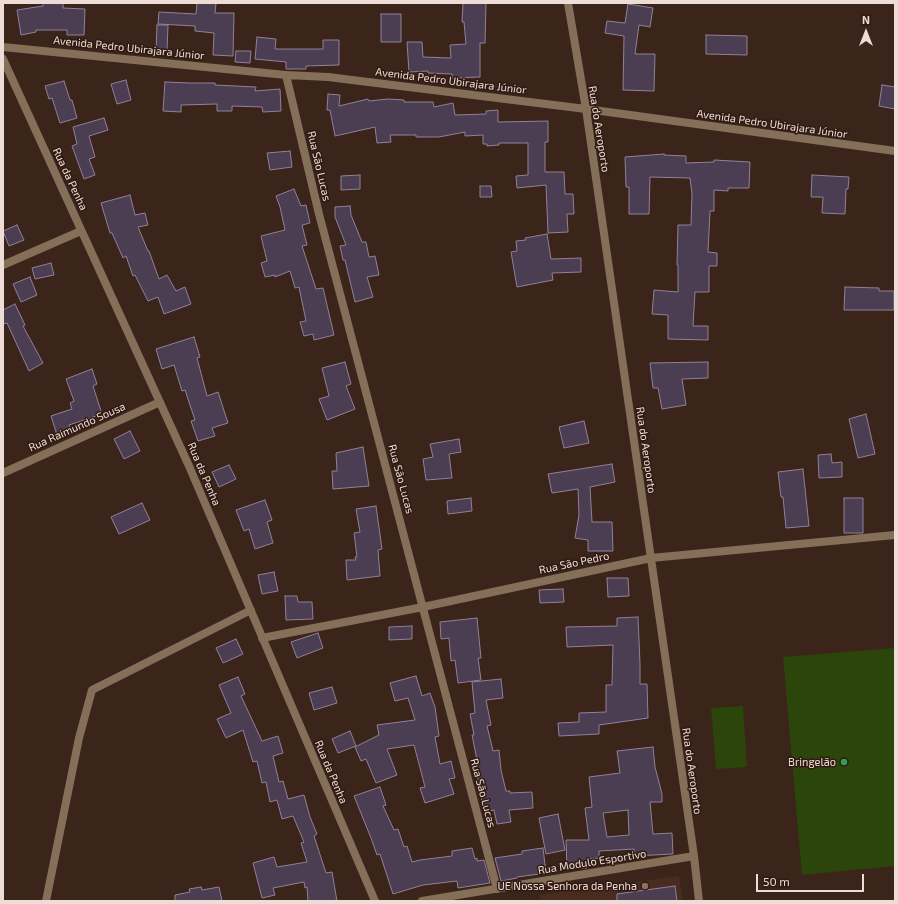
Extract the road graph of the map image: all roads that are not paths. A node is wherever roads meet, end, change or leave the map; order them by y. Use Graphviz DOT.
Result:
graph roads {
  1 [pos="568,3"];
  2 [pos="3,47"];
  3 [pos="3,59"];
  4 [pos="286,75"];
  5 [pos="586,109"];
  6 [pos="895,151"];
  7 [pos="81,231"];
  8 [pos="3,265"];
  9 [pos="160,402"];
  10 [pos="3,473"];
  11 [pos="895,535"];
  12 [pos="650,558"];
  13 [pos="423,607"];
  14 [pos="251,610"];
  15 [pos="262,638"];
  16 [pos="694,856"];
  17 [pos="497,889"];
  18 [pos="46,901"];
  19 [pos="375,901"];
  20 [pos="422,901"];
  21 [pos="699,901"];
  1 -- 5 [label="street, Rua do Aeroporto"];
  2 -- 4 [label="street, Avenida Pedro Ubirajara Júnior"];
  3 -- 7 [label="street, Rua da Penha"];
  4 -- 5 [label="street, Avenida Pedro Ubirajara Júnior"];
  4 -- 13 [label="street, Rua São Lucas"];
  5 -- 6 [label="street, Avenida Pedro Ubirajara Júnior"];
  5 -- 12 [label="street, Rua do Aeroporto"];
  7 -- 8 [label="street"];
  7 -- 9 [label="street, Rua da Penha"];
  9 -- 10 [label="street, Rua Raimundo Sousa"];
  9 -- 14 [label="street, Rua da Penha"];
  11 -- 12 [label="street, Rua São Pedro"];
  12 -- 13 [label="street, Rua São Pedro"];
  12 -- 16 [label="street, Rua do Aeroporto"];
  13 -- 15 [label="street, Rua São Pedro"];
  13 -- 17 [label="street, Rua São Lucas"];
  14 -- 15 [label="street, Rua da Penha"];
  14 -- 18 [label="street"];
  15 -- 19 [label="street, Rua da Penha"];
  16 -- 17 [label="street, Rua Modulo Esportivo"];
  16 -- 21 [label="street, Rua do Aeroporto"];
  17 -- 20 [label="street, Rua Modulo Esportivo"];
}
